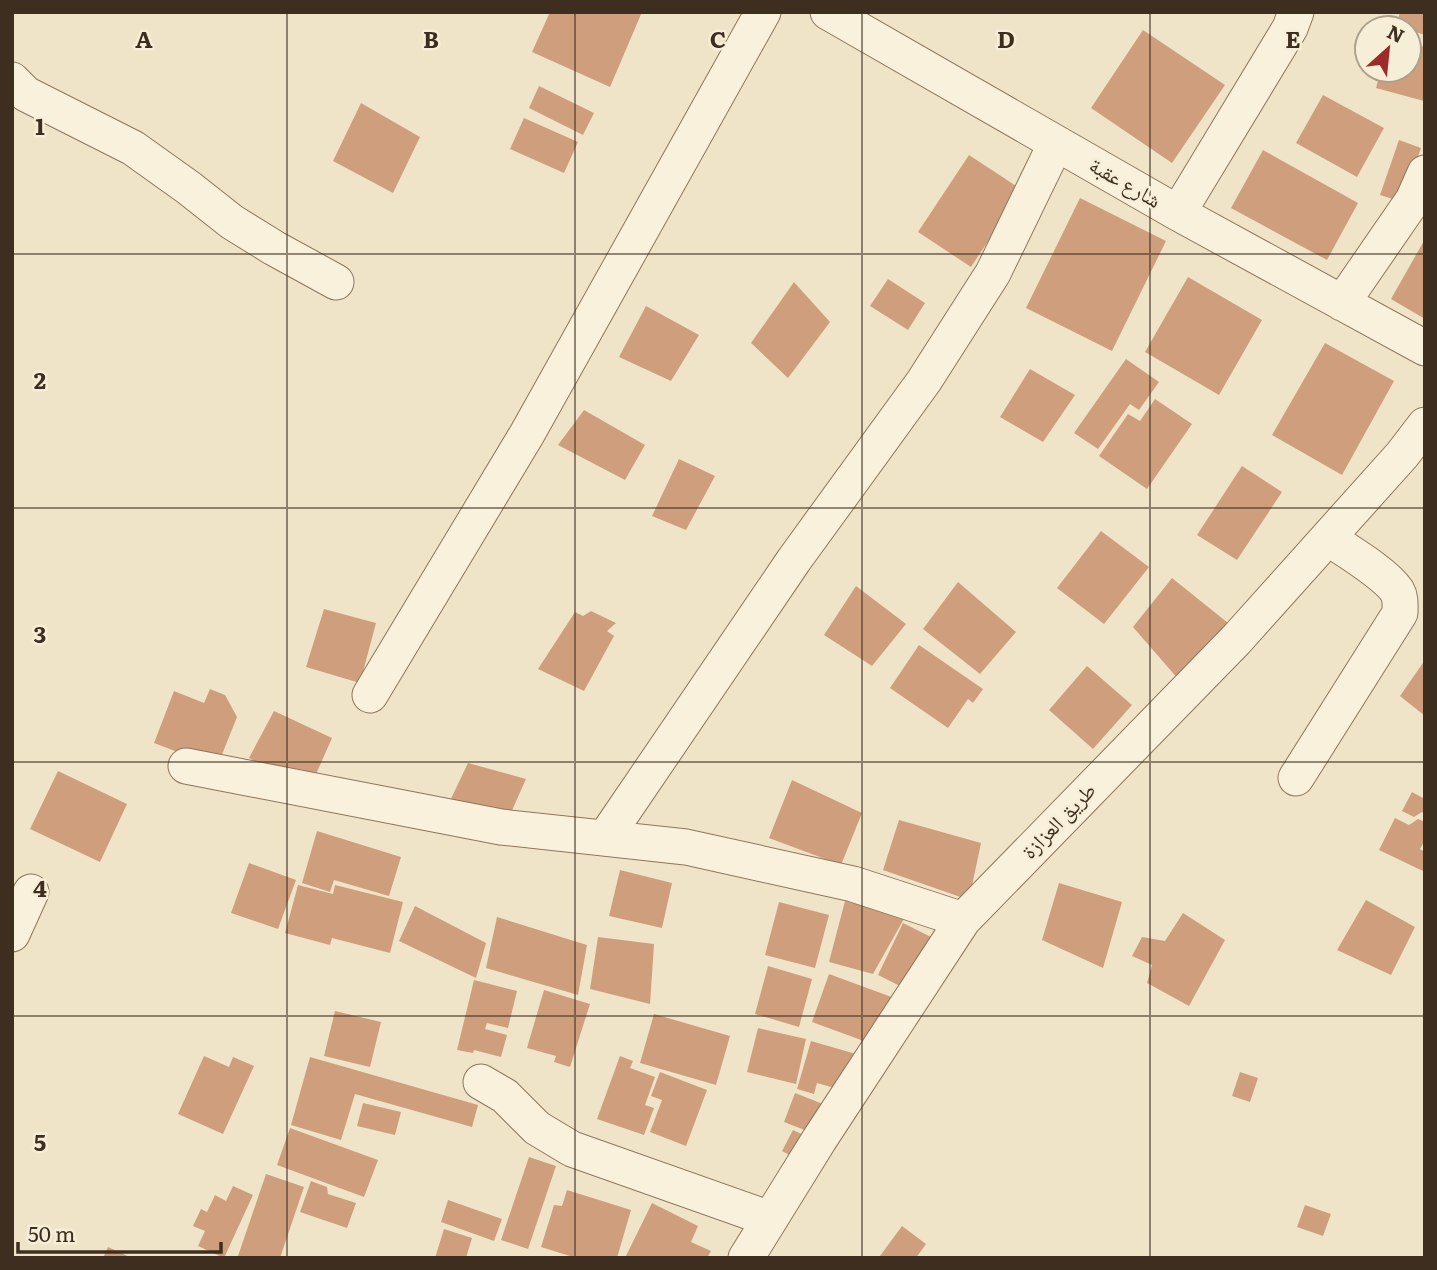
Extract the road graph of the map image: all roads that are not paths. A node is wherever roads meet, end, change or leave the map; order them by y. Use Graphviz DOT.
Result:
graph roads {
  1 [pos="763,12"];
  2 [pos="828,12"];
  3 [pos="1296,12"];
  4 [pos="12,80"];
  5 [pos="1056,144"];
  6 [pos="1425,173"];
  7 [pos="1178,213"];
  8 [pos="336,282"];
  9 [pos="1342,303"];
  10 [pos="1425,348"];
  11 [pos="1425,425"];
  12 [pos="1328,538"];
  13 [pos="370,695"];
  14 [pos="186,766"];
  15 [pos="1297,778"];
  16 [pos="606,838"];
  17 [pos="31,892"];
  18 [pos="963,920"];
  19 [pos="12,934"];
  20 [pos="481,1082"];
  21 [pos="769,1219"];
  22 [pos="746,1258"];
  1 -- 13 [label="street"];
  2 -- 5 [label="street, شارع عقبة"];
  3 -- 7 [label="street"];
  4 -- 8 [label="street"];
  5 -- 7 [label="street, شارع عقبة"];
  5 -- 16 [label="street"];
  6 -- 9 [label="street"];
  7 -- 9 [label="street, شارع عقبة"];
  9 -- 10 [label="street, شارع عقبة"];
  11 -- 12 [label="street, طريق العزازة"];
  12 -- 15 [label="street"];
  12 -- 18 [label="street, طريق العزازة"];
  14 -- 16 [label="street"];
  16 -- 18 [label="street"];
  17 -- 19 [label="street"];
  18 -- 21 [label="street, طريق العزازة"];
  20 -- 21 [label="street"];
  21 -- 22 [label="street, طريق العزازة"];
}
